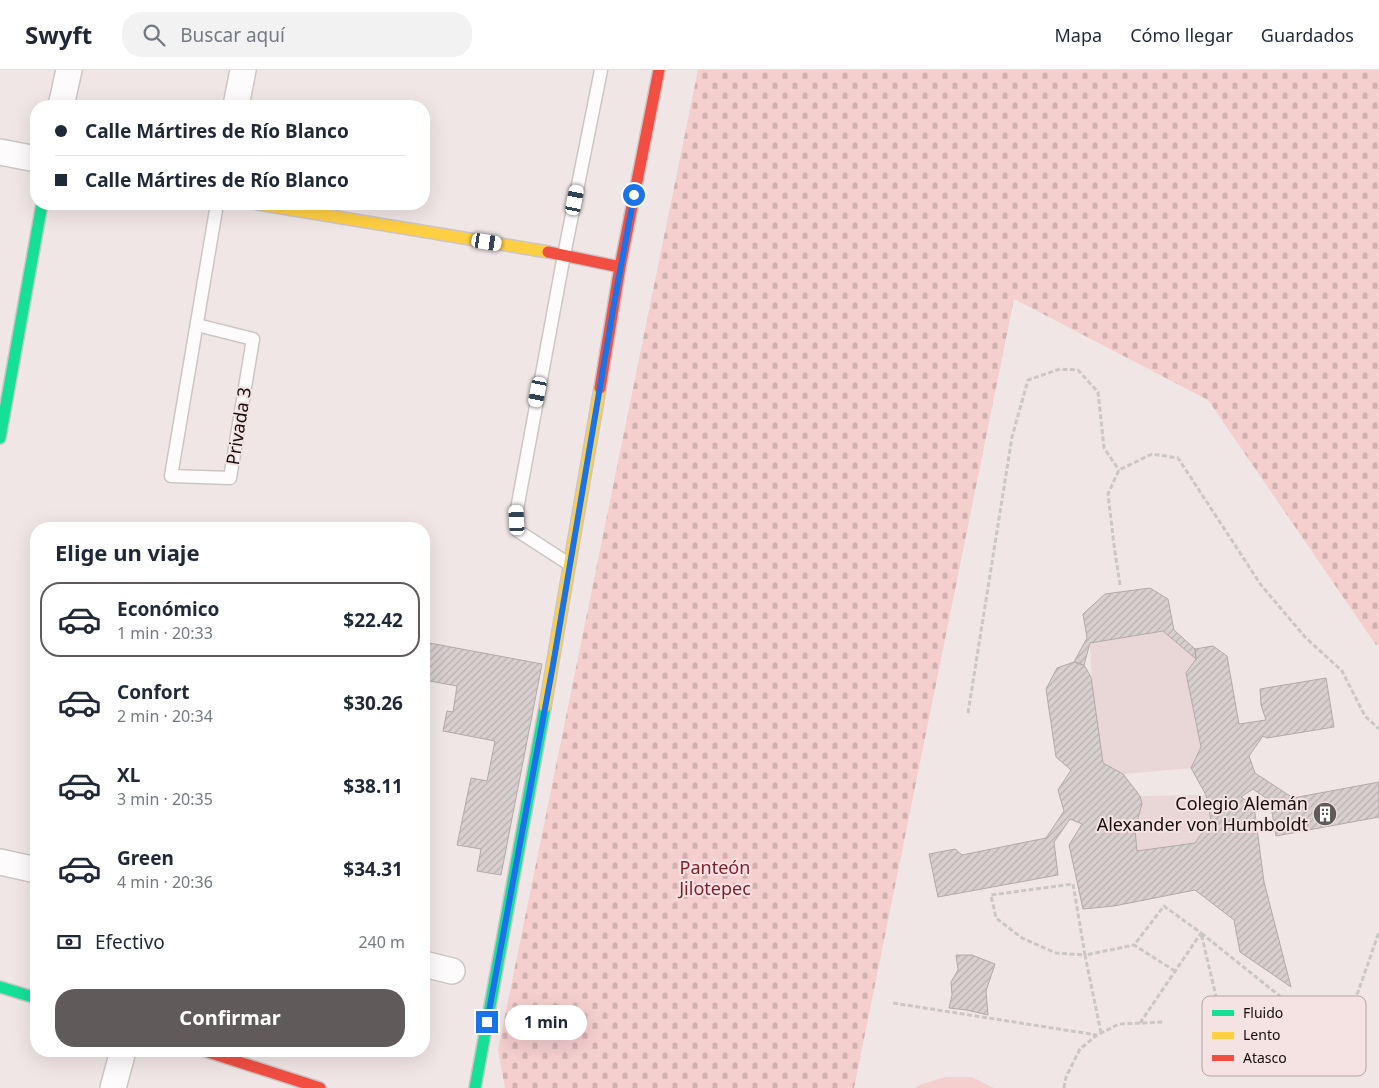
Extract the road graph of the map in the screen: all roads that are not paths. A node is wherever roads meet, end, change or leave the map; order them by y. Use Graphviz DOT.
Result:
graph roads {
  1 [pos="69,70"];
  2 [pos="243,70"];
  3 [pos="602,70"];
  4 [pos="659,70"];
  5 [pos="62,100"];
  6 [pos="237,100"];
  7 [pos="0,152"];
  8 [pos="30,158"];
  9 [pos="41,210"];
  10 [pos="216,210"];
  11 [pos="294,210"];
  12 [pos="564,255"];
  13 [pos="620,267"];
  14 [pos="197,325"];
  15 [pos="0,438"];
  16 [pos="569,564"];
  17 [pos="0,862"];
  18 [pos="30,869"];
  19 [pos="430,966"];
  20 [pos="452,971"];
  21 [pos="0,987"];
  22 [pos="30,996"];
  23 [pos="121,1057"];
  24 [pos="224,1057"];
  25 [pos="113,1088"];
  26 [pos="320,1088"];
  27 [pos="475,1088"];
  1 -- 5 [label="street"];
  2 -- 6 [label="street"];
  3 -- 12 [label="lane"];
  4 -- 13 [label="street"];
  7 -- 8 [label="street"];
  9 -- 15 [label="street"];
  10 -- 14 [label="lane, Privada 3"];
  11 -- 12 [label="street"];
  12 -- 13 [label="street"];
  12 -- 16 [label="lane"];
  13 -- 16 [label="street"];
  14 -- 14 [label="lane, Privada 3"];
  16 -- 27 [label="street"];
  17 -- 18 [label="street"];
  19 -- 20 [label="street"];
  21 -- 22 [label="street"];
  23 -- 25 [label="street"];
  24 -- 26 [label="street"];
}
